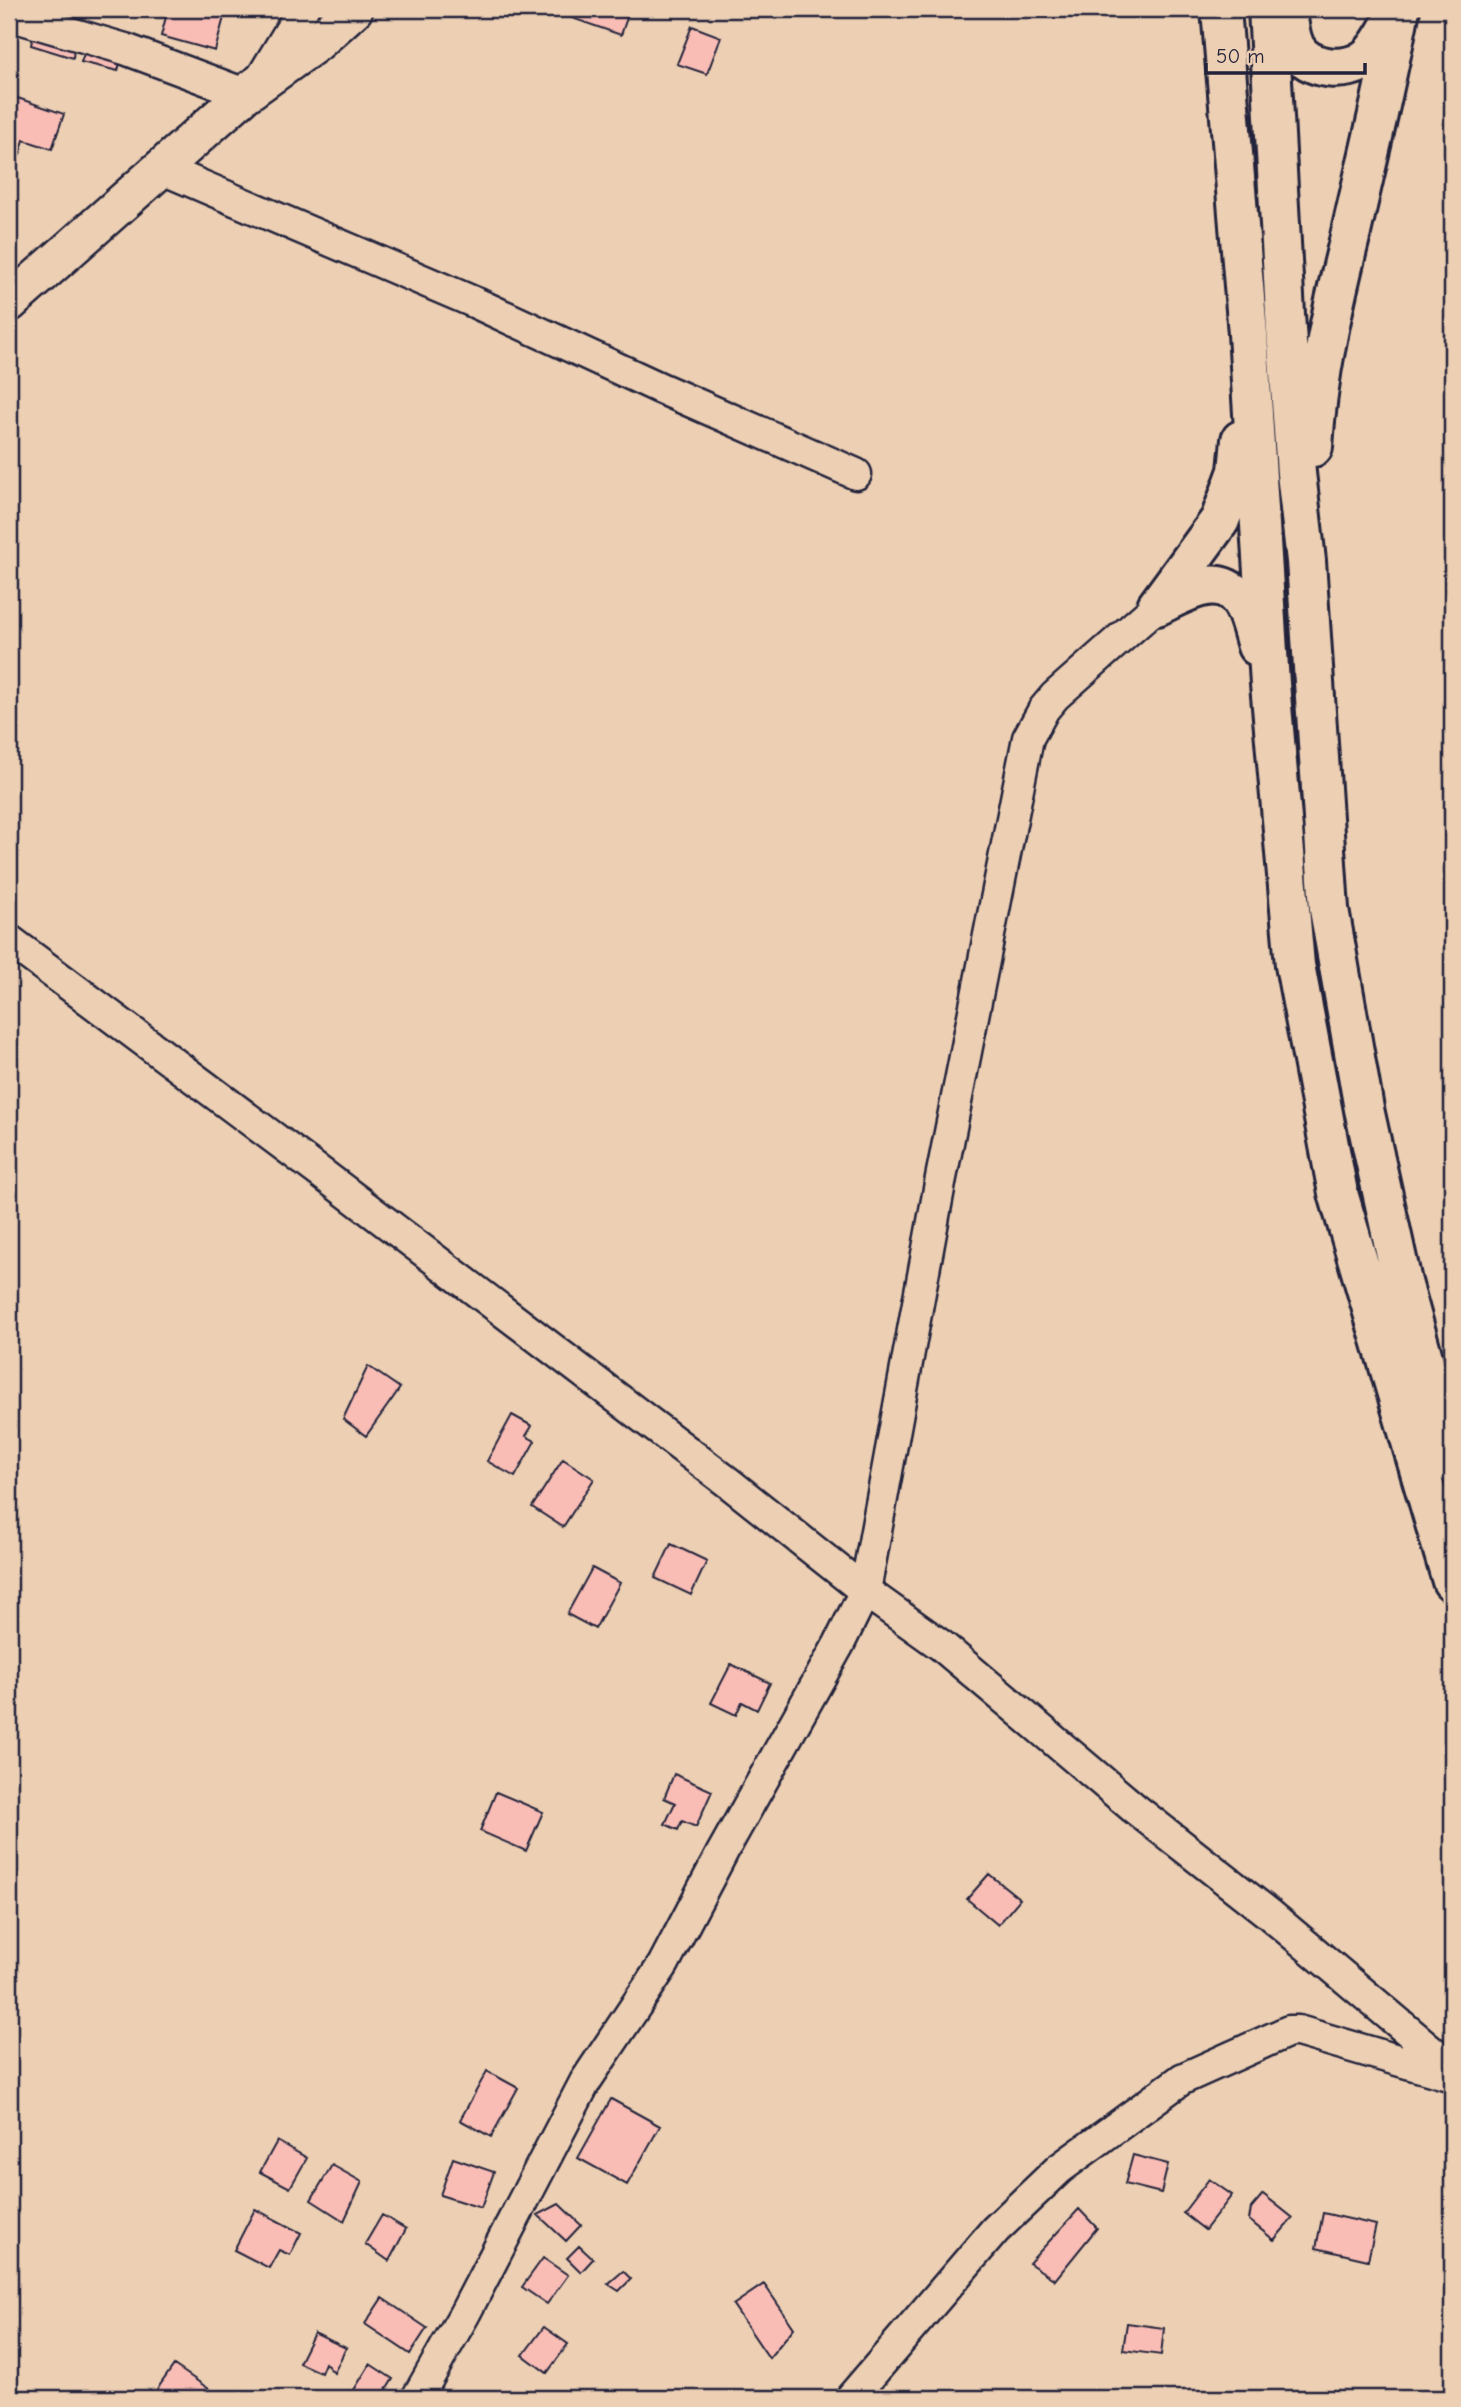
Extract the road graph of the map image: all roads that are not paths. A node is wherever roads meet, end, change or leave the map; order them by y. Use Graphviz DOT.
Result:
graph roads {
  1 [pos="303,9"];
  2 [pos="354,9"];
  3 [pos="1221,9"];
  4 [pos="1268,9"];
  5 [pos="1287,9"];
  6 [pos="1399,9"];
  7 [pos="9,15"];
  8 [pos="252,88"];
  9 [pos="160,168"];
  10 [pos="9,303"];
  11 [pos="1248,334"];
  12 [pos="856,474"];
  13 [pos="1306,561"];
  14 [pos="1157,606"];
  15 [pos="1270,684"];
  16 [pos="9,940"];
  17 [pos="1452,1463"];
  18 [pos="1452,1581"];
  19 [pos="865,1591"];
  20 [pos="1452,2068"];
  21 [pos="1452,2076"];
  22 [pos="416,2398"];
  23 [pos="851,2398"];
  1 -- 8 [label="street"];
  2 -- 8 [label="main road"];
  3 -- 11 [label="highway"];
  4 -- 13 [label="highway"];
  5 -- 6 [label="highway"];
  6 -- 13 [label="highway"];
  7 -- 8 [label="street"];
  8 -- 9 [label="main road"];
  9 -- 10 [label="main road"];
  9 -- 12 [label="street"];
  11 -- 14 [label="highway"];
  11 -- 15 [label="highway"];
  13 -- 17 [label="highway"];
  14 -- 15 [label="highway"];
  14 -- 19 [label="street"];
  15 -- 18 [label="highway"];
  16 -- 19 [label="street"];
  19 -- 20 [label="street"];
  19 -- 22 [label="street"];
  21 -- 23 [label="street"];
}
